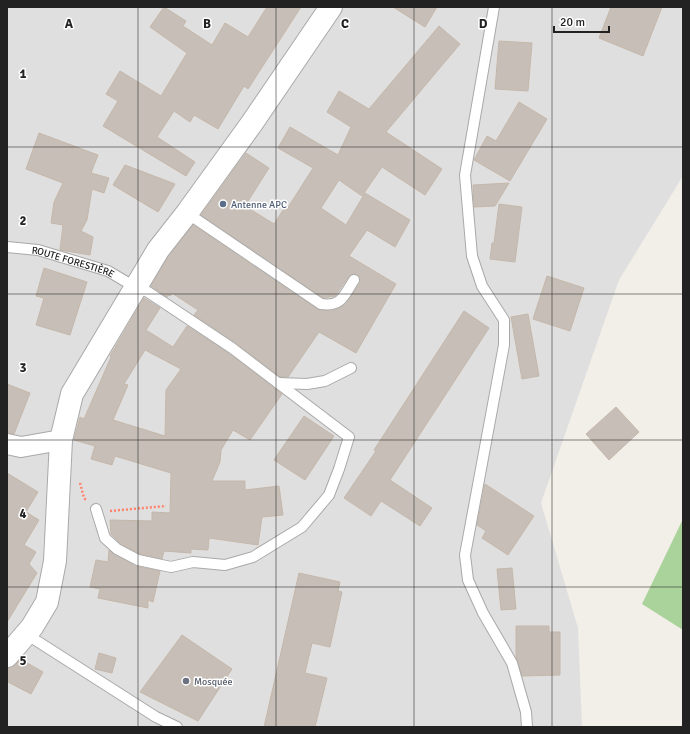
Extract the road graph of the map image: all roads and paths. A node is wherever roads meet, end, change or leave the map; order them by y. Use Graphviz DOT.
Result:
graph roads {
  1 [pos="330,7"];
  2 [pos="494,7"];
  3 [pos="187,213"];
  4 [pos="7,247"];
  5 [pos="354,280"];
  6 [pos="135,287"];
  7 [pos="351,368"];
  8 [pos="278,383"];
  9 [pos="61,440"];
  10 [pos="7,444"];
  11 [pos="78,477"];
  12 [pos="166,506"];
  13 [pos="96,509"];
  14 [pos="26,634"];
  15 [pos="7,656"];
  16 [pos="177,727"];
  17 [pos="527,727"];
  1 -- 3 [label="street"];
  2 -- 17 [label="lane"];
  3 -- 5 [label="lane"];
  3 -- 6 [label="street"];
  4 -- 6 [label="lane, ROUTE FORESTIÈRE"];
  6 -- 8 [label="lane, ROUTE FORESTIÈRE"];
  6 -- 9 [label="street"];
  7 -- 8 [label="lane"];
  8 -- 13 [label="lane, ROUTE FORESTIÈRE"];
  9 -- 10 [label="street"];
  9 -- 14 [label="street"];
  11 -- 13 [label="path"];
  12 -- 13 [label="path"];
  14 -- 15 [label="street"];
  14 -- 16 [label="lane"];
}
